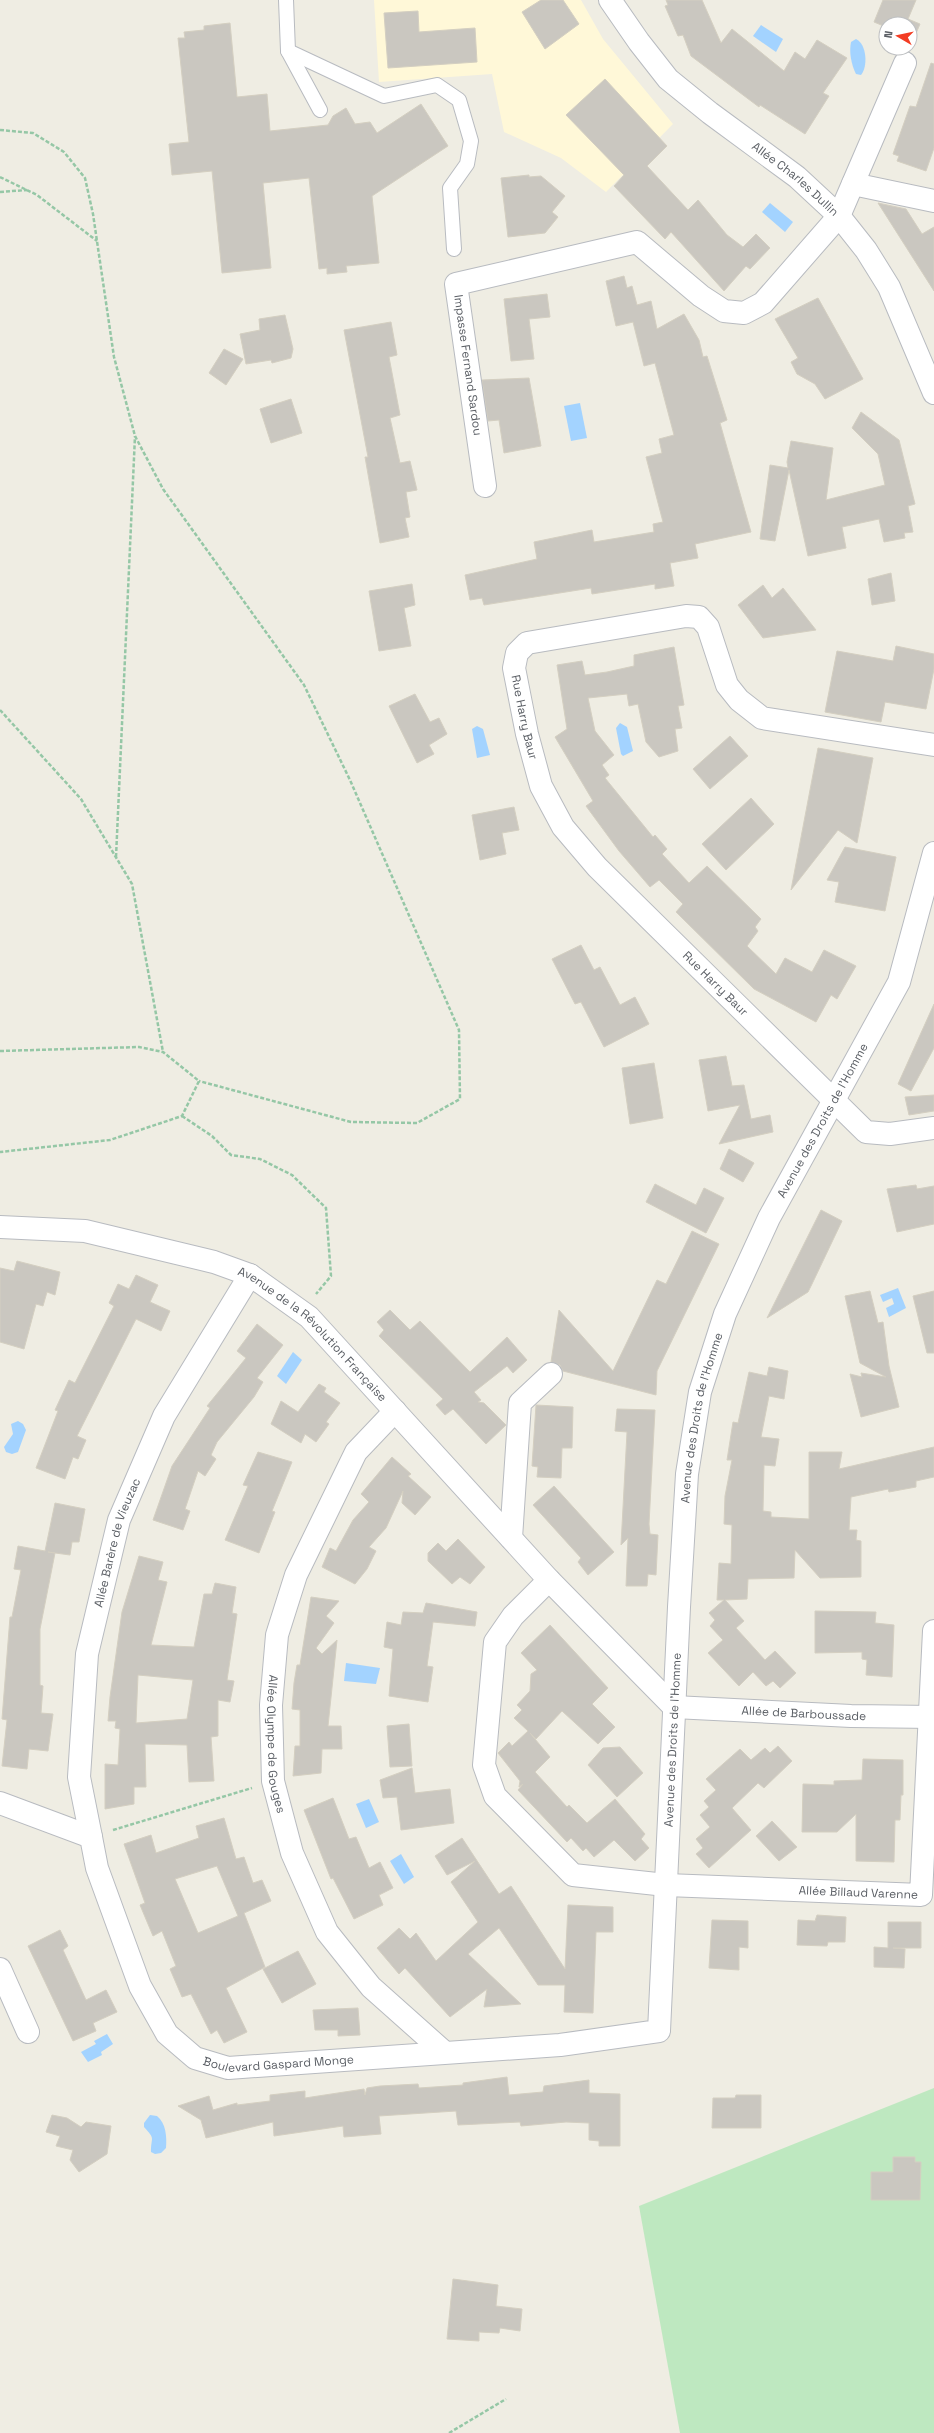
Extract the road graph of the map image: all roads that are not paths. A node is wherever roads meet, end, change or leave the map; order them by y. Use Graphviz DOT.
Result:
graph roads {
  1 [pos="286,0"];
  2 [pos="610,0"];
  3 [pos="288,52"];
  4 [pos="906,63"];
  5 [pos="320,110"];
  6 [pos="853,184"];
  7 [pos="934,201"];
  8 [pos="839,216"];
  9 [pos="454,249"];
  10 [pos="934,393"];
  11 [pos="484,486"];
  12 [pos="934,745"];
  13 [pos="934,853"];
  14 [pos="833,1101"];
  15 [pos="934,1128"];
  16 [pos="0,1227"];
  17 [pos="250,1275"];
  18 [pos="551,1374"];
  19 [pos="394,1411"];
  20 [pos="511,1538"];
  21 [pos="550,1580"];
  22 [pos="934,1631"];
  23 [pos="674,1706"];
  24 [pos="933,1717"];
  25 [pos="0,1803"];
  26 [pos="91,1837"];
  27 [pos="666,1885"];
  28 [pos="0,1969"];
  29 [pos="28,2032"];
  30 [pos="659,2032"];
  31 [pos="444,2052"];
  1 -- 3 [label="lane"];
  2 -- 8 [label="street, Allée Charles Dullin"];
  3 -- 5 [label="lane"];
  3 -- 9 [label="lane"];
  4 -- 6 [label="street"];
  6 -- 7 [label="street"];
  6 -- 8 [label="street"];
  8 -- 10 [label="street, Allée Charles Dullin"];
  8 -- 11 [label="street, Impasse Fernand Sardou"];
  12 -- 14 [label="street, Rue Harry Baur"];
  13 -- 14 [label="street, Avenue des Droits de l'Homme"];
  14 -- 15 [label="street"];
  14 -- 23 [label="street, Avenue des Droits de l'Homme"];
  16 -- 17 [label="street, Avenue de la Révolution Française"];
  17 -- 19 [label="street, Avenue de la Révolution Française"];
  17 -- 26 [label="street, Allée Barère de Vieuzac"];
  18 -- 20 [label="street"];
  19 -- 20 [label="street, Avenue de la Révolution Française"];
  19 -- 31 [label="street, Allée Olympe de Gouges"];
  20 -- 21 [label="street, Avenue de la Révolution Française"];
  21 -- 23 [label="street, Avenue de la Révolution Française"];
  21 -- 27 [label="street"];
  22 -- 24 [label="street"];
  23 -- 24 [label="street, Allée de Barboussade"];
  23 -- 27 [label="street, Avenue des Droits de l'Homme"];
  24 -- 27 [label="street, Allée Billaud Varenne"];
  25 -- 26 [label="street"];
  26 -- 31 [label="street, Boulevard Gaspard Monge"];
  27 -- 30 [label="street, Avenue des Droits de l'Homme"];
  28 -- 29 [label="street"];
  30 -- 31 [label="street, Boulevard Gaspard Monge"];
}
